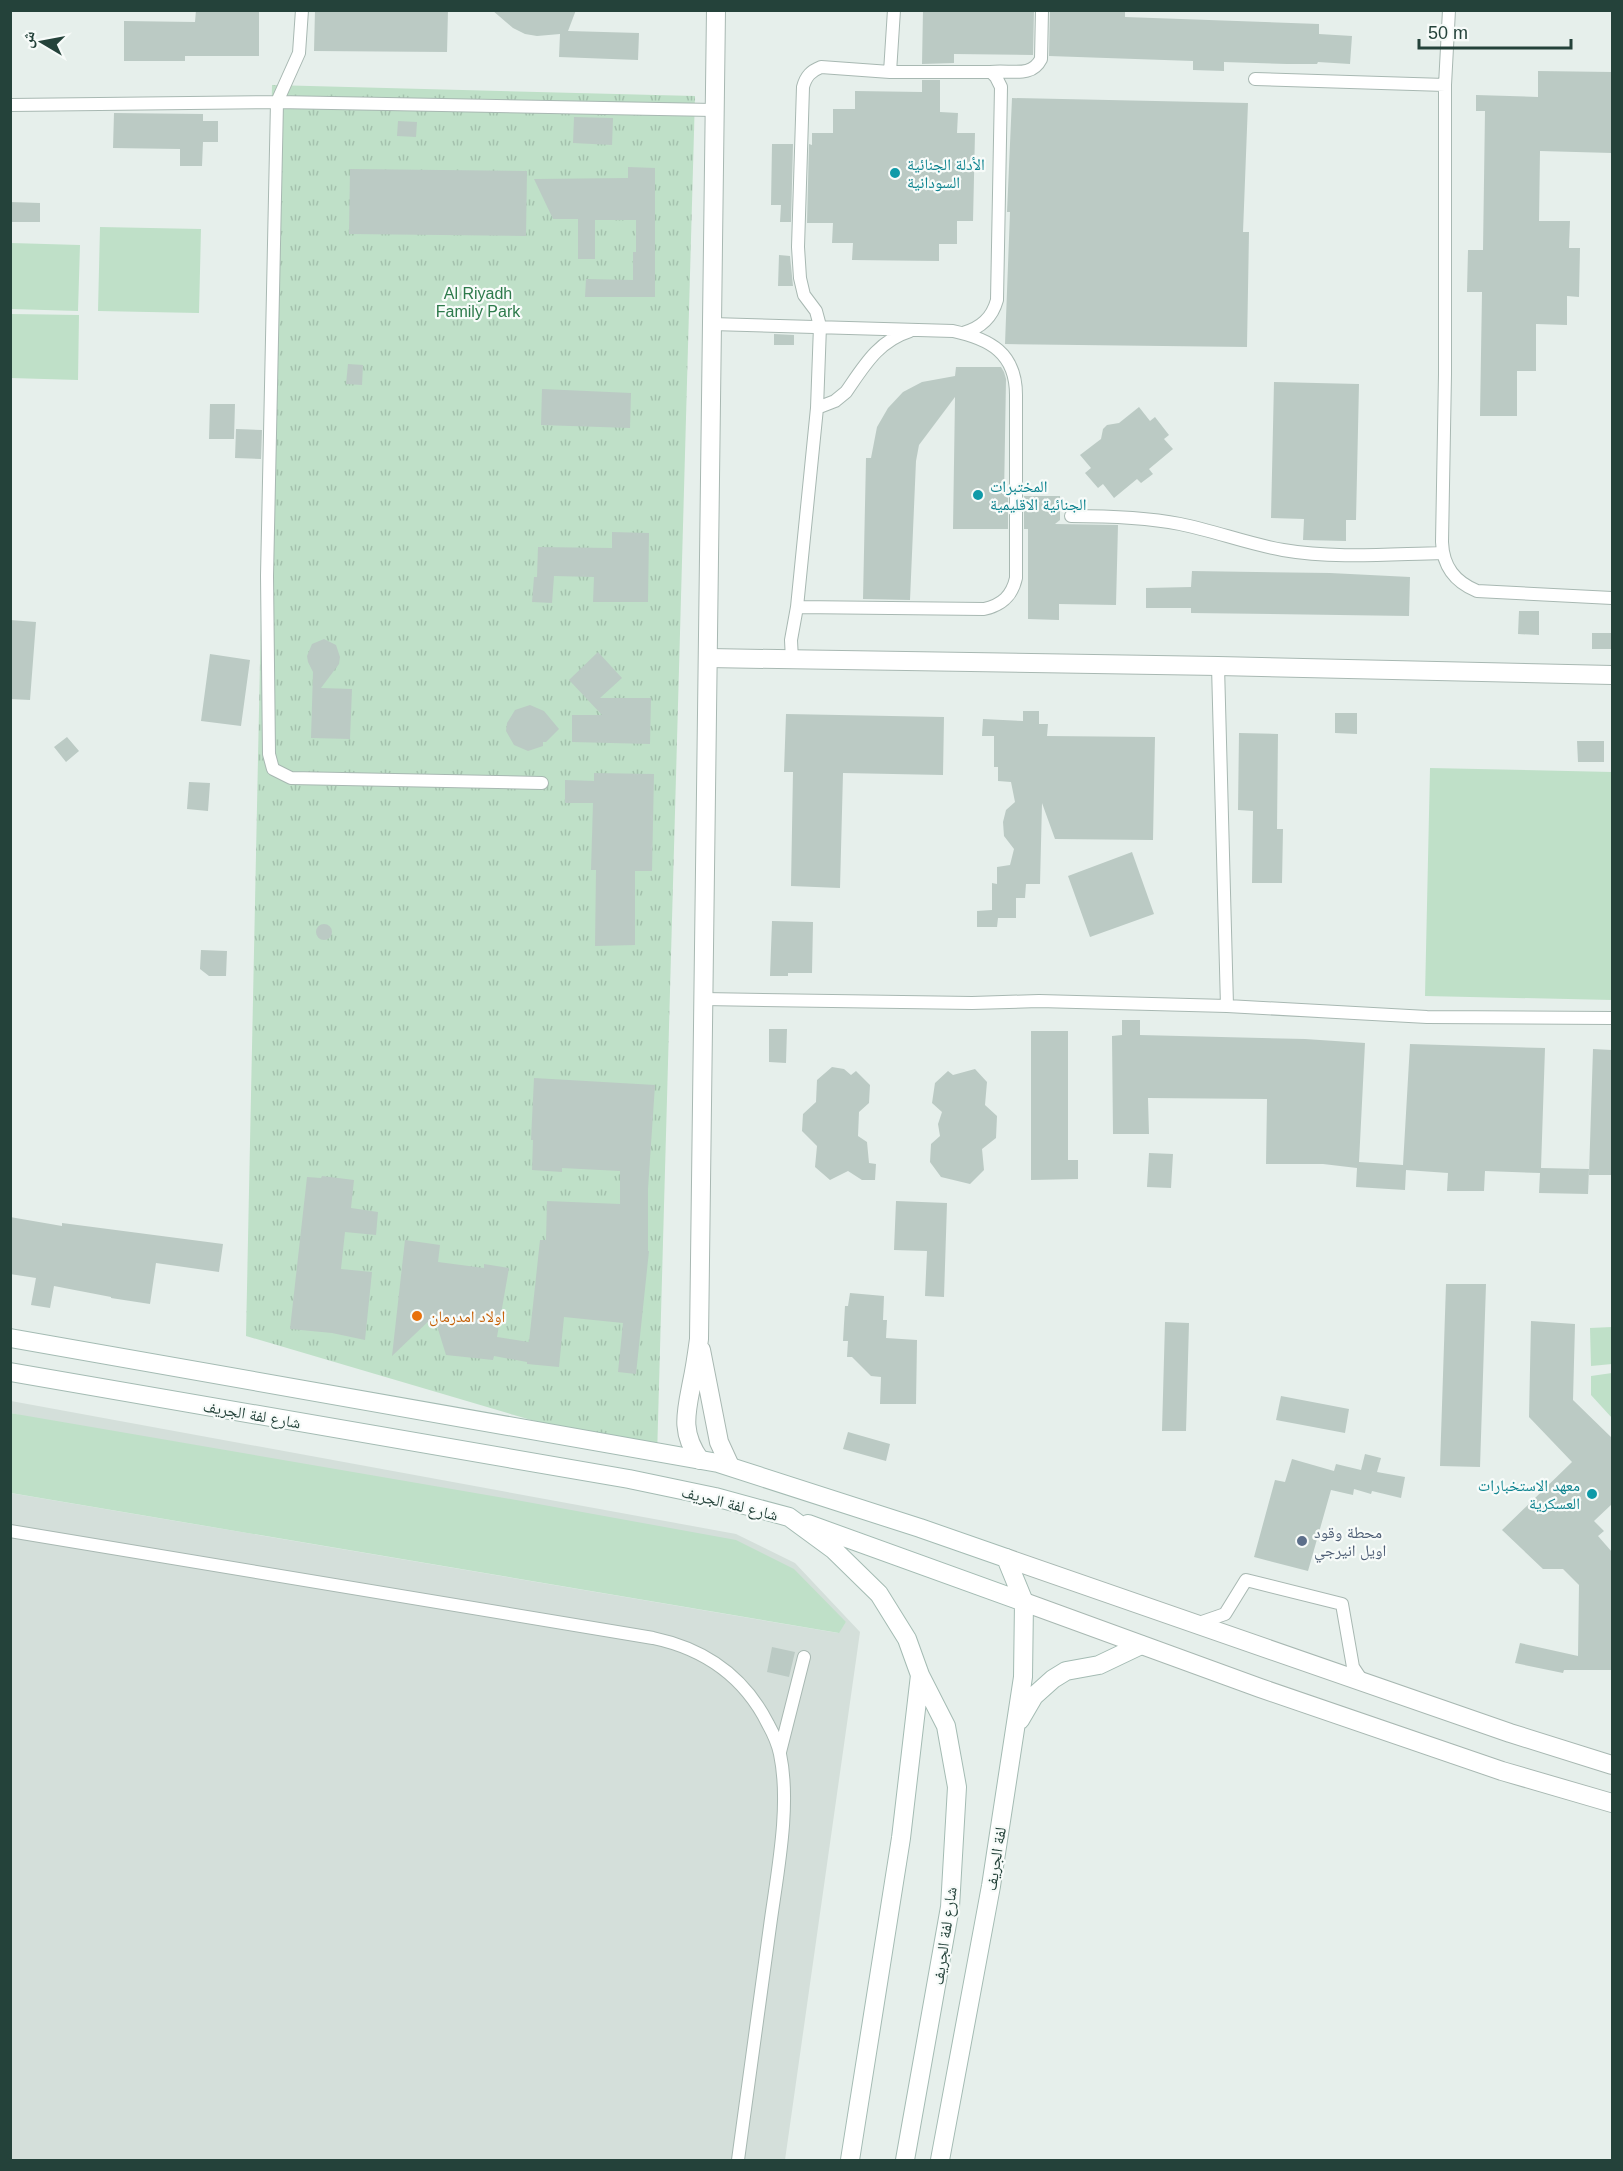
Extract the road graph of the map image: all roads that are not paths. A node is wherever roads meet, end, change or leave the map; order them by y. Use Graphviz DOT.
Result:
graph roads {
  1 [pos="302,10"];
  2 [pos="716,10"];
  3 [pos="894,10"];
  4 [pos="1042,10"];
  5 [pos="1449,10"];
  6 [pos="890,72"];
  7 [pos="991,72"];
  8 [pos="1255,79"];
  9 [pos="1446,85"];
  10 [pos="277,102"];
  11 [pos="10,105"];
  12 [pos="714,110"];
  13 [pos="712,324"];
  14 [pos="820,326"];
  15 [pos="914,329"];
  16 [pos="963,333"];
  17 [pos="817,408"];
  18 [pos="1071,516"];
  19 [pos="1443,553"];
  20 [pos="1612,598"];
  21 [pos="797,607"];
  22 [pos="708,658"];
  23 [pos="792,660"];
  24 [pos="1218,666"];
  25 [pos="1612,675"];
  26 [pos="542,783"];
  27 [pos="704,999"];
  28 [pos="1227,1006"];
  29 [pos="1612,1018"];
  30 [pos="10,1338"];
  31 [pos="699,1339"];
  32 [pos="10,1372"];
  33 [pos="700,1460"];
  34 [pos="730,1466"];
  35 [pos="789,1517"];
  36 [pos="10,1531"];
  37 [pos="1006,1558"];
  38 [pos="1024,1602"];
  39 [pos="1194,1625"];
  40 [pos="1142,1645"];
  41 [pos="804,1657"];
  42 [pos="920,1676"];
  43 [pos="1364,1683"];
  44 [pos="1016,1727"];
  45 [pos="780,1752"];
  46 [pos="1612,1765"];
  47 [pos="1612,1803"];
  48 [pos="738,2160"];
  49 [pos="850,2160"];
  50 [pos="905,2160"];
  51 [pos="940,2160"];
  1 -- 10 [label="lane"];
  2 -- 12 [label="main road"];
  3 -- 6 [label="lane"];
  4 -- 7 [label="lane"];
  5 -- 9 [label="lane"];
  6 -- 7 [label="lane"];
  6 -- 14 [label="lane"];
  7 -- 16 [label="lane"];
  8 -- 9 [label="lane"];
  9 -- 19 [label="lane"];
  10 -- 11 [label="lane"];
  10 -- 12 [label="lane"];
  10 -- 26 [label="lane"];
  12 -- 13 [label="main road"];
  13 -- 14 [label="lane"];
  13 -- 22 [label="main road"];
  14 -- 15 [label="lane"];
  14 -- 17 [label="lane"];
  15 -- 16 [label="lane"];
  15 -- 17 [label="lane"];
  16 -- 21 [label="lane"];
  17 -- 21 [label="lane"];
  18 -- 19 [label="lane"];
  19 -- 20 [label="lane"];
  21 -- 23 [label="lane"];
  22 -- 23 [label="main road"];
  22 -- 27 [label="main road"];
  23 -- 24 [label="main road"];
  24 -- 25 [label="main road"];
  24 -- 28 [label="lane"];
  27 -- 28 [label="lane"];
  27 -- 31 [label="main road"];
  28 -- 29 [label="lane"];
  30 -- 33 [label="main road, شارع لفة الجريف"];
  31 -- 33 [label="main road"];
  31 -- 34 [label="main road"];
  32 -- 35 [label="main road, شارع لفة الجريف"];
  33 -- 34 [label="main road, شارع لفة الجريف"];
  34 -- 37 [label="main road, شارع لفة الجريف"];
  35 -- 38 [label="main road"];
  35 -- 42 [label="main road, شارع لفة الجريف"];
  36 -- 45 [label="lane"];
  37 -- 38 [label="main road, لفة الجريف"];
  37 -- 39 [label="main road, شارع لفة الجريف"];
  38 -- 40 [label="main road"];
  38 -- 44 [label="main road, لفة الجريف"];
  39 -- 43 [label="main road, شارع لفة الجريف"];
  39 -- 43 [label="lane"];
  40 -- 44 [label="main road"];
  40 -- 47 [label="main road"];
  41 -- 45 [label="lane"];
  42 -- 49 [label="main road"];
  42 -- 50 [label="main road, شارع لفة الجريف"];
  43 -- 46 [label="main road, شارع لفة الجريف"];
  44 -- 51 [label="main road, لفة الجريف"];
  45 -- 48 [label="lane"];
}
